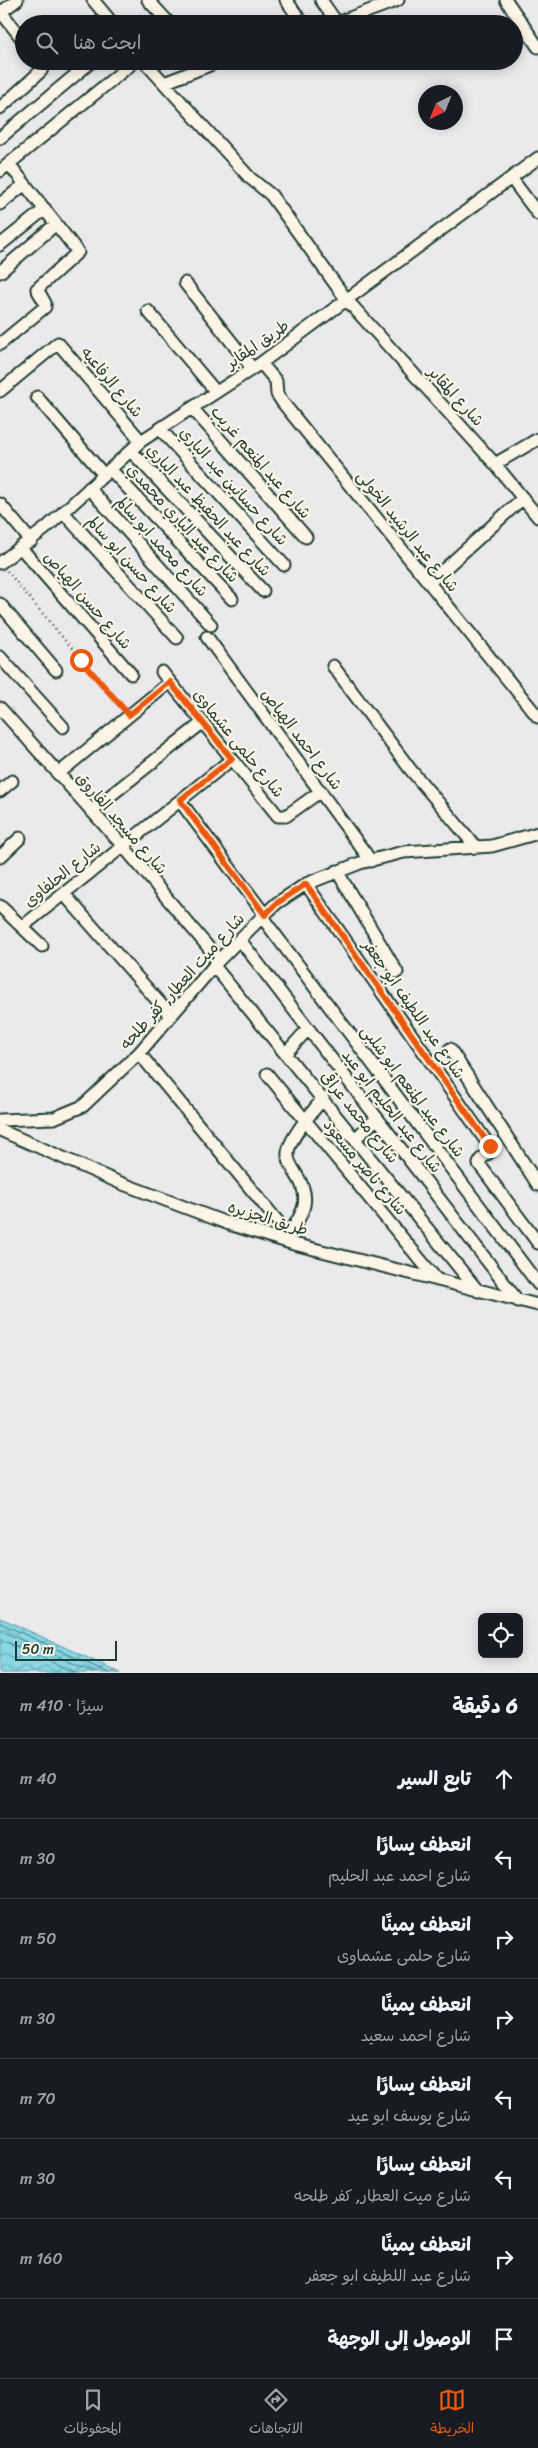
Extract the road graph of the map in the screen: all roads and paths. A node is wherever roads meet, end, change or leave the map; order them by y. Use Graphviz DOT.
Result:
graph roads {
  1 [pos="17,0"];
  2 [pos="93,0"];
  3 [pos="148,0"];
  4 [pos="286,0"];
  5 [pos="321,0"];
  6 [pos="398,0"];
  7 [pos="506,0"];
  8 [pos="1,13"];
  9 [pos="106,15"];
  10 [pos="162,15"];
  11 [pos="296,15"];
  12 [pos="330,15"];
  13 [pos="357,15"];
  14 [pos="516,15"];
  15 [pos="523,25"];
  16 [pos="15,30"];
  17 [pos="538,47"];
  18 [pos="41,70"];
  19 [pos="81,70"];
  20 [pos="124,70"];
  21 [pos="152,70"];
  22 [pos="195,70"];
  23 [pos="164,83"];
  24 [pos="0,108"];
  25 [pos="0,138"];
  26 [pos="538,158"];
  27 [pos="4,167"];
  28 [pos="511,178"];
  29 [pos="24,184"];
  30 [pos="0,204"];
  31 [pos="45,209"];
  32 [pos="538,214"];
  33 [pos="56,224"];
  34 [pos="0,244"];
  35 [pos="0,272"];
  36 [pos="185,283"];
  37 [pos="346,299"];
  38 [pos="148,312"];
  39 [pos="0,344"];
  40 [pos="256,366"];
  41 [pos="0,391"];
  42 [pos="216,392"];
  43 [pos="37,397"];
  44 [pos="192,408"];
  45 [pos="160,429"];
  46 [pos="538,439"];
  47 [pos="141,441"];
  48 [pos="131,451"];
  49 [pos="495,464"];
  50 [pos="107,472"];
  51 [pos="89,488"];
  52 [pos="523,498"];
  53 [pos="0,504"];
  54 [pos="63,512"];
  55 [pos="538,517"];
  56 [pos="306,537"];
  57 [pos="31,541"];
  58 [pos="21,548"];
  59 [pos="0,563"];
  60 [pos="284,565"];
  61 [pos="429,583"];
  62 [pos="263,591"];
  63 [pos="232,599"];
  64 [pos="0,604"];
  65 [pos="211,625"];
  66 [pos="207,637"];
  67 [pos="177,638"];
  68 [pos="0,657"];
  69 [pos="333,666"];
  70 [pos="56,670"];
  71 [pos="162,672"];
  72 [pos="131,674"];
  73 [pos="170,682"];
  74 [pos="0,708"];
  75 [pos="129,715"];
  76 [pos="538,717"];
  77 [pos="202,722"];
  78 [pos="63,727"];
  79 [pos="232,759"];
  80 [pos="58,774"];
  81 [pos="12,781"];
  82 [pos="0,791"];
  83 [pos="321,791"];
  84 [pos="180,800"];
  85 [pos="92,812"];
  86 [pos="538,833"];
  87 [pos="20,838"];
  88 [pos="122,846"];
  89 [pos="476,847"];
  90 [pos="0,857"];
  91 [pos="371,861"];
  92 [pos="337,871"];
  93 [pos="306,884"];
  94 [pos="64,894"];
  95 [pos="0,906"];
  96 [pos="263,916"];
  97 [pos="22,928"];
  98 [pos="240,940"];
  99 [pos="42,946"];
  100 [pos="216,963"];
  101 [pos="397,972"];
  102 [pos="171,1016"];
  103 [pos="308,1029"];
  104 [pos="450,1049"];
  105 [pos="286,1052"];
  106 [pos="138,1053"];
  107 [pos="267,1074"];
  108 [pos="323,1098"];
  109 [pos="377,1118"];
  110 [pos="0,1120"];
  111 [pos="306,1121"];
  112 [pos="0,1130"];
  113 [pos="356,1138"];
  114 [pos="538,1185"];
  115 [pos="286,1238"];
  116 [pos="538,1243"];
  117 [pos="437,1280"];
  118 [pos="538,1284"];
  119 [pos="478,1291"];
  120 [pos="518,1301"];
  121 [pos="538,1305"];
  1 -- 8 [label="street"];
  2 -- 9 [label="street"];
  3 -- 10 [label="street"];
  4 -- 11 [label="street"];
  5 -- 12 [label="street"];
  6 -- 13 [label="street"];
  7 -- 14 [label="street"];
  8 -- 16 [label="street"];
  15 -- 17 [label="street"];
  18 -- 24 [label="street"];
  19 -- 25 [label="street"];
  20 -- 27 [label="street"];
  21 -- 23 [label="street, شارع المقابر"];
  22 -- 23 [label="street"];
  23 -- 37 [label="street, شارع المقابر"];
  26 -- 28 [label="street, طريق المقابر"];
  27 -- 29 [label="street"];
  28 -- 32 [label="street"];
  28 -- 37 [label="street, طريق المقابر"];
  29 -- 30 [label="street"];
  29 -- 31 [label="street"];
  31 -- 33 [label="street"];
  31 -- 34 [label="street"];
  33 -- 35 [label="street"];
  33 -- 39 [label="street"];
  36 -- 40 [label="street, شارع عبد الرشيد الخولى"];
  37 -- 40 [label="street, طريق المقابر"];
  37 -- 49 [label="street, شارع المقابر"];
  38 -- 42 [label="street"];
  40 -- 42 [label="street, طريق المقابر"];
  40 -- 61 [label="street, شارع عبد الرشيد الخولى"];
  41 -- 47 [label="street, شارع الرفاعيه"];
  42 -- 44 [label="street, طريق المقابر"];
  43 -- 50 [label="street, شارع عبد الباري محمدي"];
  44 -- 45 [label="street, طريق المقابر"];
  44 -- 56 [label="street, شارع عبد المنعم غريب"];
  45 -- 47 [label="street, طريق المقابر"];
  45 -- 60 [label="street, شارع حسانين عبد الباري"];
  46 -- 49 [label="street"];
  47 -- 48 [label="street, طريق المقابر"];
  48 -- 50 [label="street, طريق المقابر"];
  48 -- 62 [label="street, شارع عبد الحفيظ عبد الباري"];
  49 -- 52 [label="street, شارع المقابر"];
  50 -- 51 [label="street, طريق المقابر"];
  50 -- 63 [label="street, شارع عبد الباري محمدي"];
  51 -- 54 [label="street, طريق المقابر"];
  51 -- 65 [label="street, شارع محمد ابو سالم"];
  52 -- 55 [label="street, شارع المقابر"];
  52 -- 61 [label="street"];
  53 -- 57 [label="street"];
  54 -- 57 [label="street, طريق المقابر"];
  54 -- 67 [label="street, شارع حسن ابو سالم"];
  57 -- 58 [label="street, طريق المقابر"];
  58 -- 59 [label="street, طريق المقابر"];
  58 -- 72 [label="street, شارع حسن الهياص"];
  59 -- 75 [label="path"];
  61 -- 76 [label="street, شارع عبد الرشيد الخولى"];
  64 -- 70 [label="street"];
  66 -- 83 [label="street, شارع احمد الهياص"];
  68 -- 78 [label="street"];
  69 -- 89 [label="street"];
  71 -- 73 [label="street, شارع حلمى عشماوى"];
  73 -- 75 [label="street"];
  73 -- 77 [label="street, شارع حلمى عشماوى"];
  74 -- 80 [label="street, شارع مسجد الفاروق"];
  75 -- 80 [label="street"];
  77 -- 79 [label="street, شارع حلمى عشماوى"];
  77 -- 85 [label="street"];
  79 -- 83 [label="street, شارع حلمى عشماوى"];
  79 -- 84 [label="street, شارع الحلفاوى"];
  80 -- 85 [label="street, شارع مسجد الفاروق"];
  81 -- 82 [label="street"];
  83 -- 91 [label="street, شارع احمد الهياص"];
  84 -- 88 [label="street, شارع الحلفاوى"];
  84 -- 96 [label="street, شارع عبد المنعم ابو شلبى"];
  85 -- 88 [label="street, شارع مسجد الفاروق"];
  86 -- 89 [label="street, شارع ميت العطار, كفر طلحه"];
  87 -- 90 [label="street"];
  88 -- 94 [label="street, شارع الحلفاوى"];
  88 -- 100 [label="street, شارع مسجد الفاروق"];
  89 -- 91 [label="street, شارع ميت العطار, كفر طلحه"];
  91 -- 92 [label="street, شارع ميت العطار, كفر طلحه"];
  92 -- 93 [label="street, شارع ميت العطار, كفر طلحه"];
  92 -- 101 [label="street"];
  93 -- 96 [label="street, شارع ميت العطار, كفر طلحه"];
  93 -- 116 [label="street, شارع عبد اللطيف ابو جعفر"];
  94 -- 97 [label="street, شارع الحلفاوى"];
  94 -- 102 [label="street"];
  95 -- 97 [label="street"];
  96 -- 98 [label="street, شارع ميت العطار, كفر طلحه"];
  96 -- 118 [label="street, شارع عبد المنعم ابو شلبى"];
  97 -- 99 [label="street"];
  98 -- 100 [label="street, شارع ميت العطار, كفر طلحه"];
  98 -- 103 [label="street, شارع عبد الحليم ابو عيد"];
  100 -- 102 [label="street, شارع ميت العطار, كفر طلحه"];
  100 -- 105 [label="street, شارع محمد عراقى"];
  102 -- 106 [label="street, شارع ميت العطار, كفر طلحه"];
  103 -- 105 [label="street"];
  103 -- 109 [label="street, شارع عبد الحليم ابو عيد"];
  104 -- 114 [label="street"];
  105 -- 108 [label="street, شارع محمد عراقى"];
  106 -- 110 [label="street, شارع ميت العطار, كفر طلحه"];
  106 -- 115 [label="street"];
  107 -- 111 [label="street, شارع ناصر مسعود"];
  108 -- 111 [label="street"];
  108 -- 113 [label="street, شارع محمد عراقى"];
  109 -- 113 [label="street"];
  109 -- 120 [label="street, شارع عبد الحليم ابو عيد"];
  111 -- 115 [label="street"];
  111 -- 117 [label="street, شارع ناصر مسعود"];
  112 -- 115 [label="street, طريق الجزيره"];
  113 -- 119 [label="street, شارع محمد عراقى"];
  115 -- 117 [label="street, طريق الجزيره"];
  117 -- 119 [label="street, طريق الجزيره"];
  119 -- 120 [label="street, طريق الجزيره"];
  120 -- 121 [label="street, طريق الجزيره"];
}
